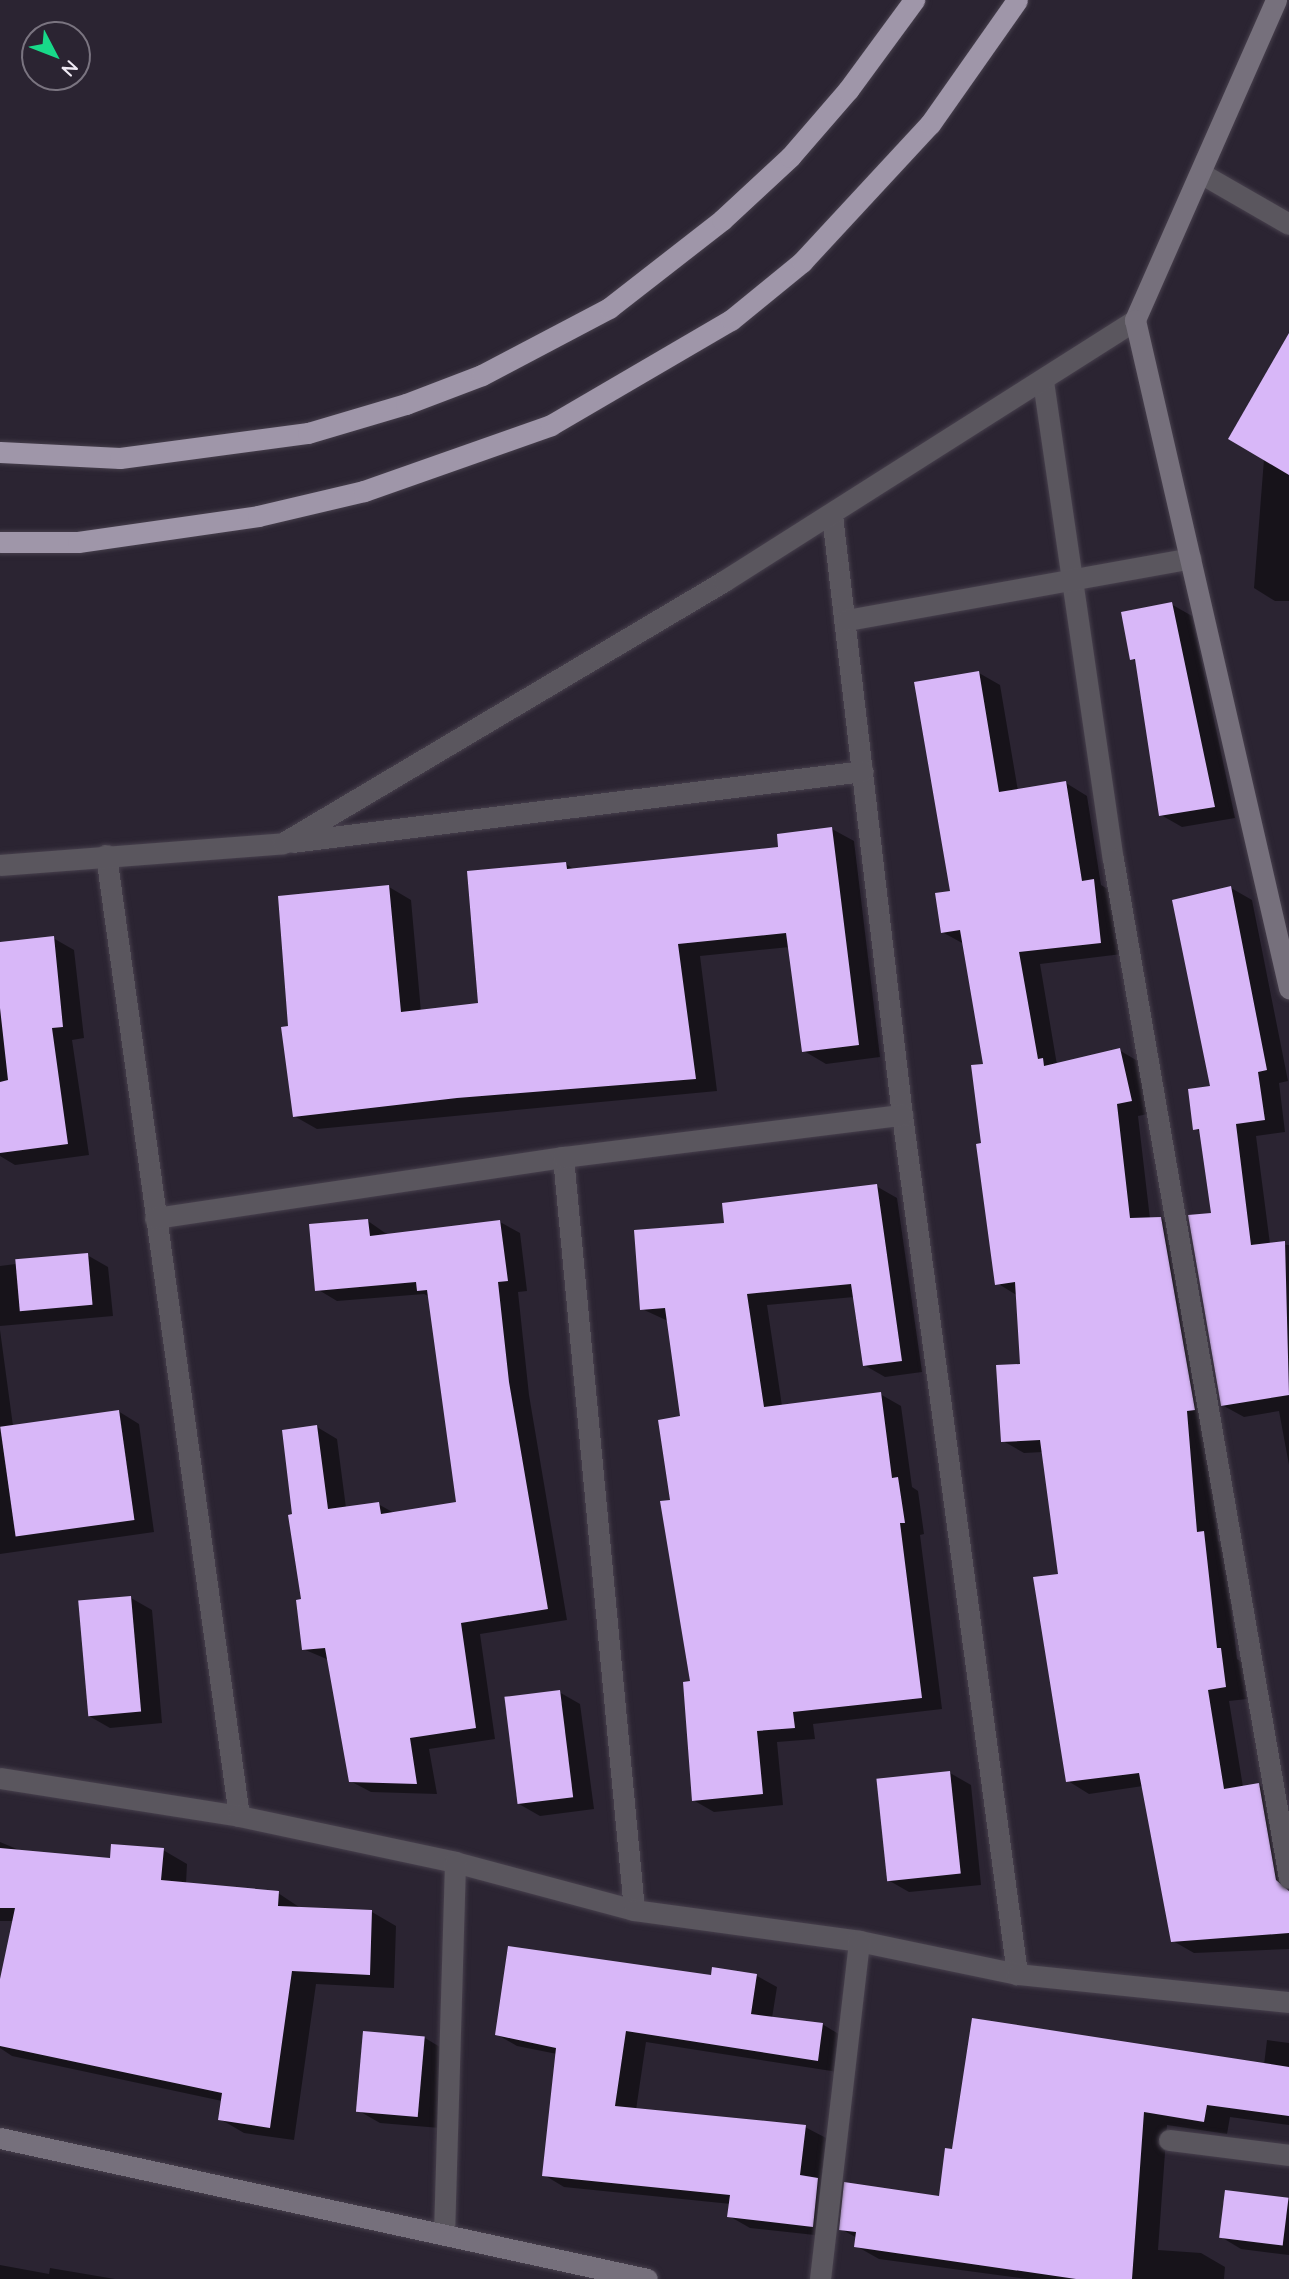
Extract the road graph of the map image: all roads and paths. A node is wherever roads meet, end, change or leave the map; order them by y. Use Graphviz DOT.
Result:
graph roads {
  1 [pos="914,0"];
  2 [pos="1017,0"];
  3 [pos="1276,0"];
  4 [pos="1202,174"];
  5 [pos="1289,224"];
  6 [pos="1135,320"];
  7 [pos="1043,381"];
  8 [pos="0,452"];
  9 [pos="832,515"];
  10 [pos="0,542"];
  11 [pos="1190,558"];
  12 [pos="1071,578"];
  13 [pos="848,620"];
  14 [pos="863,771"];
  15 [pos="282,843"];
  16 [pos="106,855"];
  17 [pos="0,865"];
  18 [pos="1289,988"];
  19 [pos="902,1115"];
  20 [pos="563,1157"];
  21 [pos="155,1218"];
  22 [pos="0,1778"];
  23 [pos="239,1816"];
  24 [pos="455,1862"];
  25 [pos="1289,1878"];
  26 [pos="634,1910"];
  27 [pos="859,1941"];
  28 [pos="1017,1974"];
  29 [pos="1289,2002"];
  30 [pos="0,2138"];
  31 [pos="1169,2140"];
  32 [pos="1289,2155"];
  33 [pos="443,2234"];
  34 [pos="647,2279"];
  35 [pos="820,2279"];
  1 -- 8 [label="highway"];
  2 -- 10 [label="highway"];
  3 -- 4 [label="main road"];
  4 -- 5 [label="street"];
  4 -- 6 [label="main road"];
  6 -- 7 [label="street"];
  6 -- 11 [label="main road"];
  7 -- 9 [label="street"];
  7 -- 12 [label="street"];
  9 -- 13 [label="street"];
  9 -- 15 [label="street"];
  11 -- 12 [label="street"];
  11 -- 18 [label="main road"];
  12 -- 13 [label="street"];
  12 -- 25 [label="street"];
  13 -- 14 [label="street"];
  14 -- 15 [label="street"];
  14 -- 19 [label="street"];
  15 -- 16 [label="street"];
  16 -- 17 [label="street"];
  16 -- 21 [label="street"];
  19 -- 20 [label="street"];
  19 -- 28 [label="street"];
  20 -- 21 [label="street"];
  20 -- 26 [label="street"];
  21 -- 23 [label="street"];
  22 -- 23 [label="street"];
  23 -- 24 [label="street"];
  24 -- 26 [label="street"];
  24 -- 33 [label="street"];
  26 -- 27 [label="street"];
  27 -- 28 [label="street"];
  27 -- 35 [label="street"];
  28 -- 29 [label="street"];
  30 -- 33 [label="main road"];
  31 -- 32 [label="street"];
  33 -- 34 [label="main road"];
}
